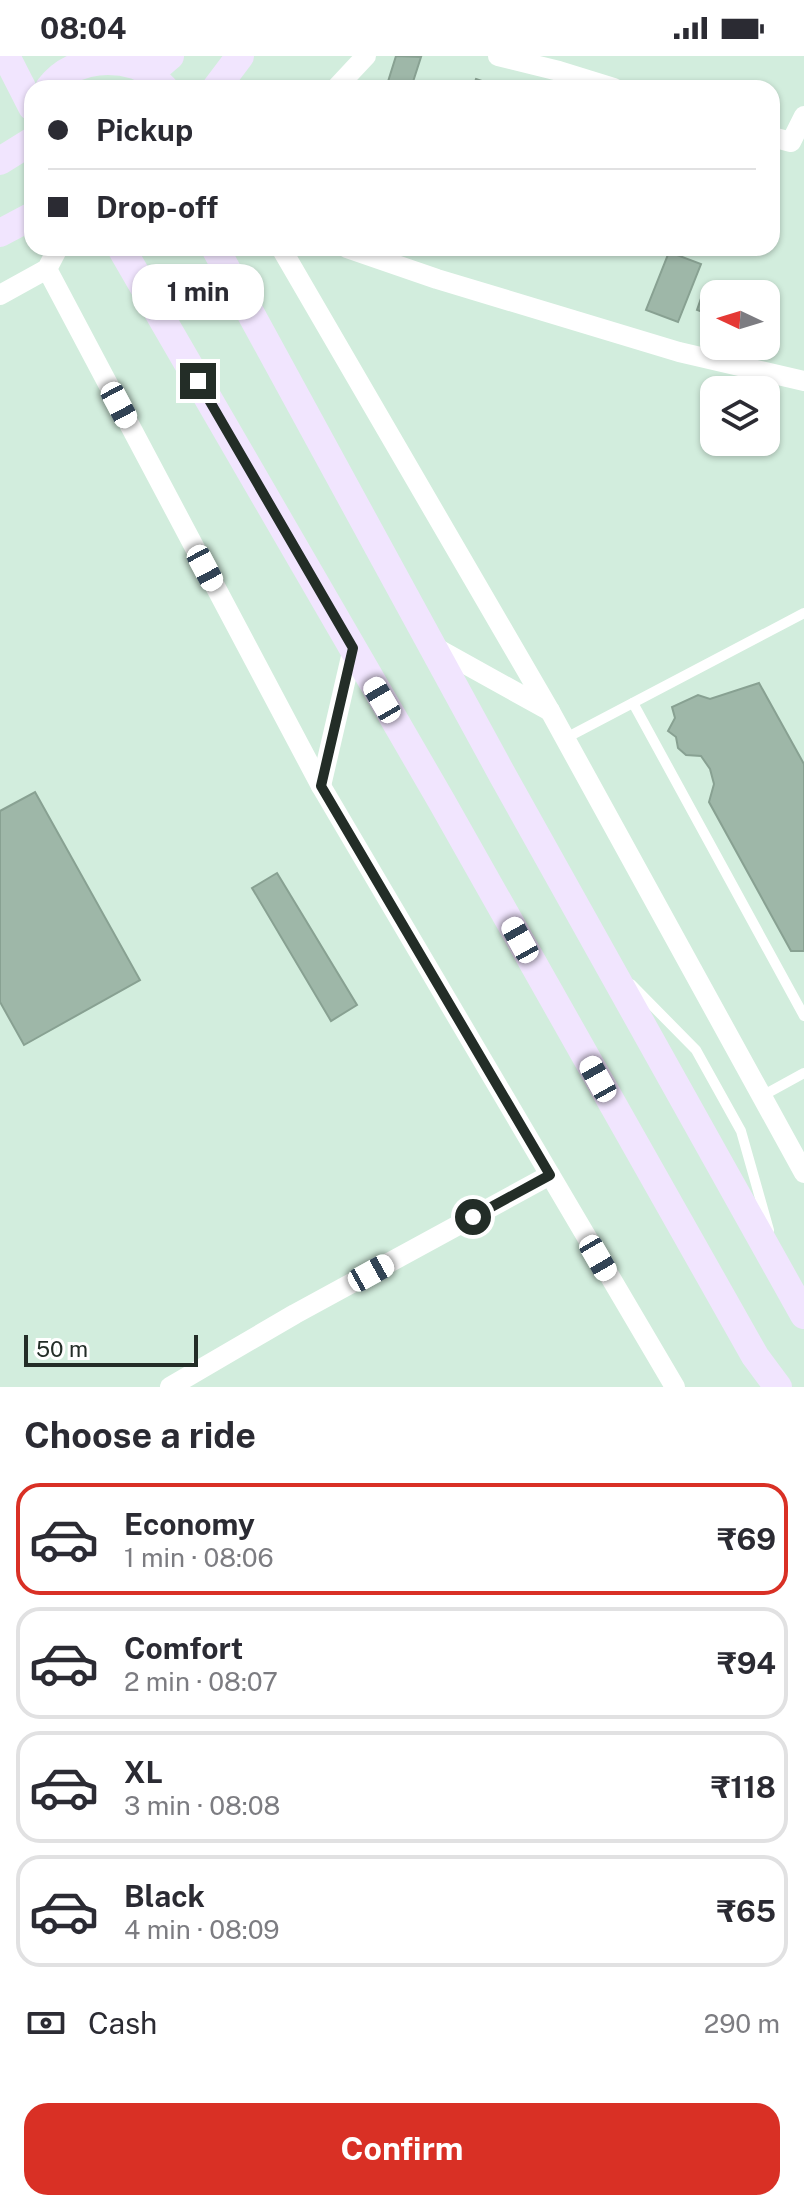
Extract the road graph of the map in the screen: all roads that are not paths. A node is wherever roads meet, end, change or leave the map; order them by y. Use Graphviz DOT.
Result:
graph roads {
  1 [pos="6,56"];
  2 [pos="240,56"];
  3 [pos="366,56"];
  4 [pos="498,56"];
  5 [pos="102,58"];
  6 [pos="162,72"];
  7 [pos="55,80"];
  8 [pos="222,80"];
  9 [pos="344,80"];
  10 [pos="588,80"];
  11 [pos="24,91"];
  12 [pos="804,116"];
  13 [pos="780,139"];
  14 [pos="24,146"];
  15 [pos="0,161"];
  16 [pos="24,220"];
  17 [pos="0,233"];
  18 [pos="54,256"];
  19 [pos="126,256"];
  20 [pos="219,256"];
  21 [pos="286,256"];
  22 [pos="370,256"];
  23 [pos="47,269"];
  24 [pos="0,295"];
  25 [pos="804,381"];
  26 [pos="804,613"];
  27 [pos="431,645"];
  28 [pos="353,648"];
  29 [pos="633,703"];
  30 [pos="550,711"];
  31 [pos="566,738"];
  32 [pos="321,786"];
  33 [pos="804,1016"];
  34 [pos="804,1073"];
  35 [pos="762,1096"];
  36 [pos="804,1173"];
  37 [pos="550,1175"];
  38 [pos="804,1315"];
  39 [pos="170,1387"];
  40 [pos="675,1387"];
  41 [pos="778,1387"];
  1 -- 11 [label="street"];
  2 -- 8 [label="street"];
  3 -- 9 [label="street"];
  4 -- 10 [label="street"];
  5 -- 6 [label="street"];
  5 -- 7 [label="street"];
  12 -- 13 [label="street"];
  14 -- 15 [label="street"];
  16 -- 17 [label="street"];
  18 -- 23 [label="street"];
  19 -- 28 [label="street"];
  20 -- 27 [label="street"];
  21 -- 30 [label="street"];
  22 -- 25 [label="street"];
  23 -- 24 [label="street"];
  23 -- 32 [label="street"];
  26 -- 29 [label="lane"];
  27 -- 30 [label="street"];
  27 -- 38 [label="street"];
  28 -- 32 [label="street"];
  28 -- 41 [label="street"];
  29 -- 31 [label="lane"];
  29 -- 33 [label="lane"];
  30 -- 31 [label="street"];
  31 -- 35 [label="street"];
  32 -- 37 [label="street"];
  34 -- 35 [label="lane"];
  35 -- 36 [label="street"];
  37 -- 39 [label="street"];
  37 -- 40 [label="street"];
}
